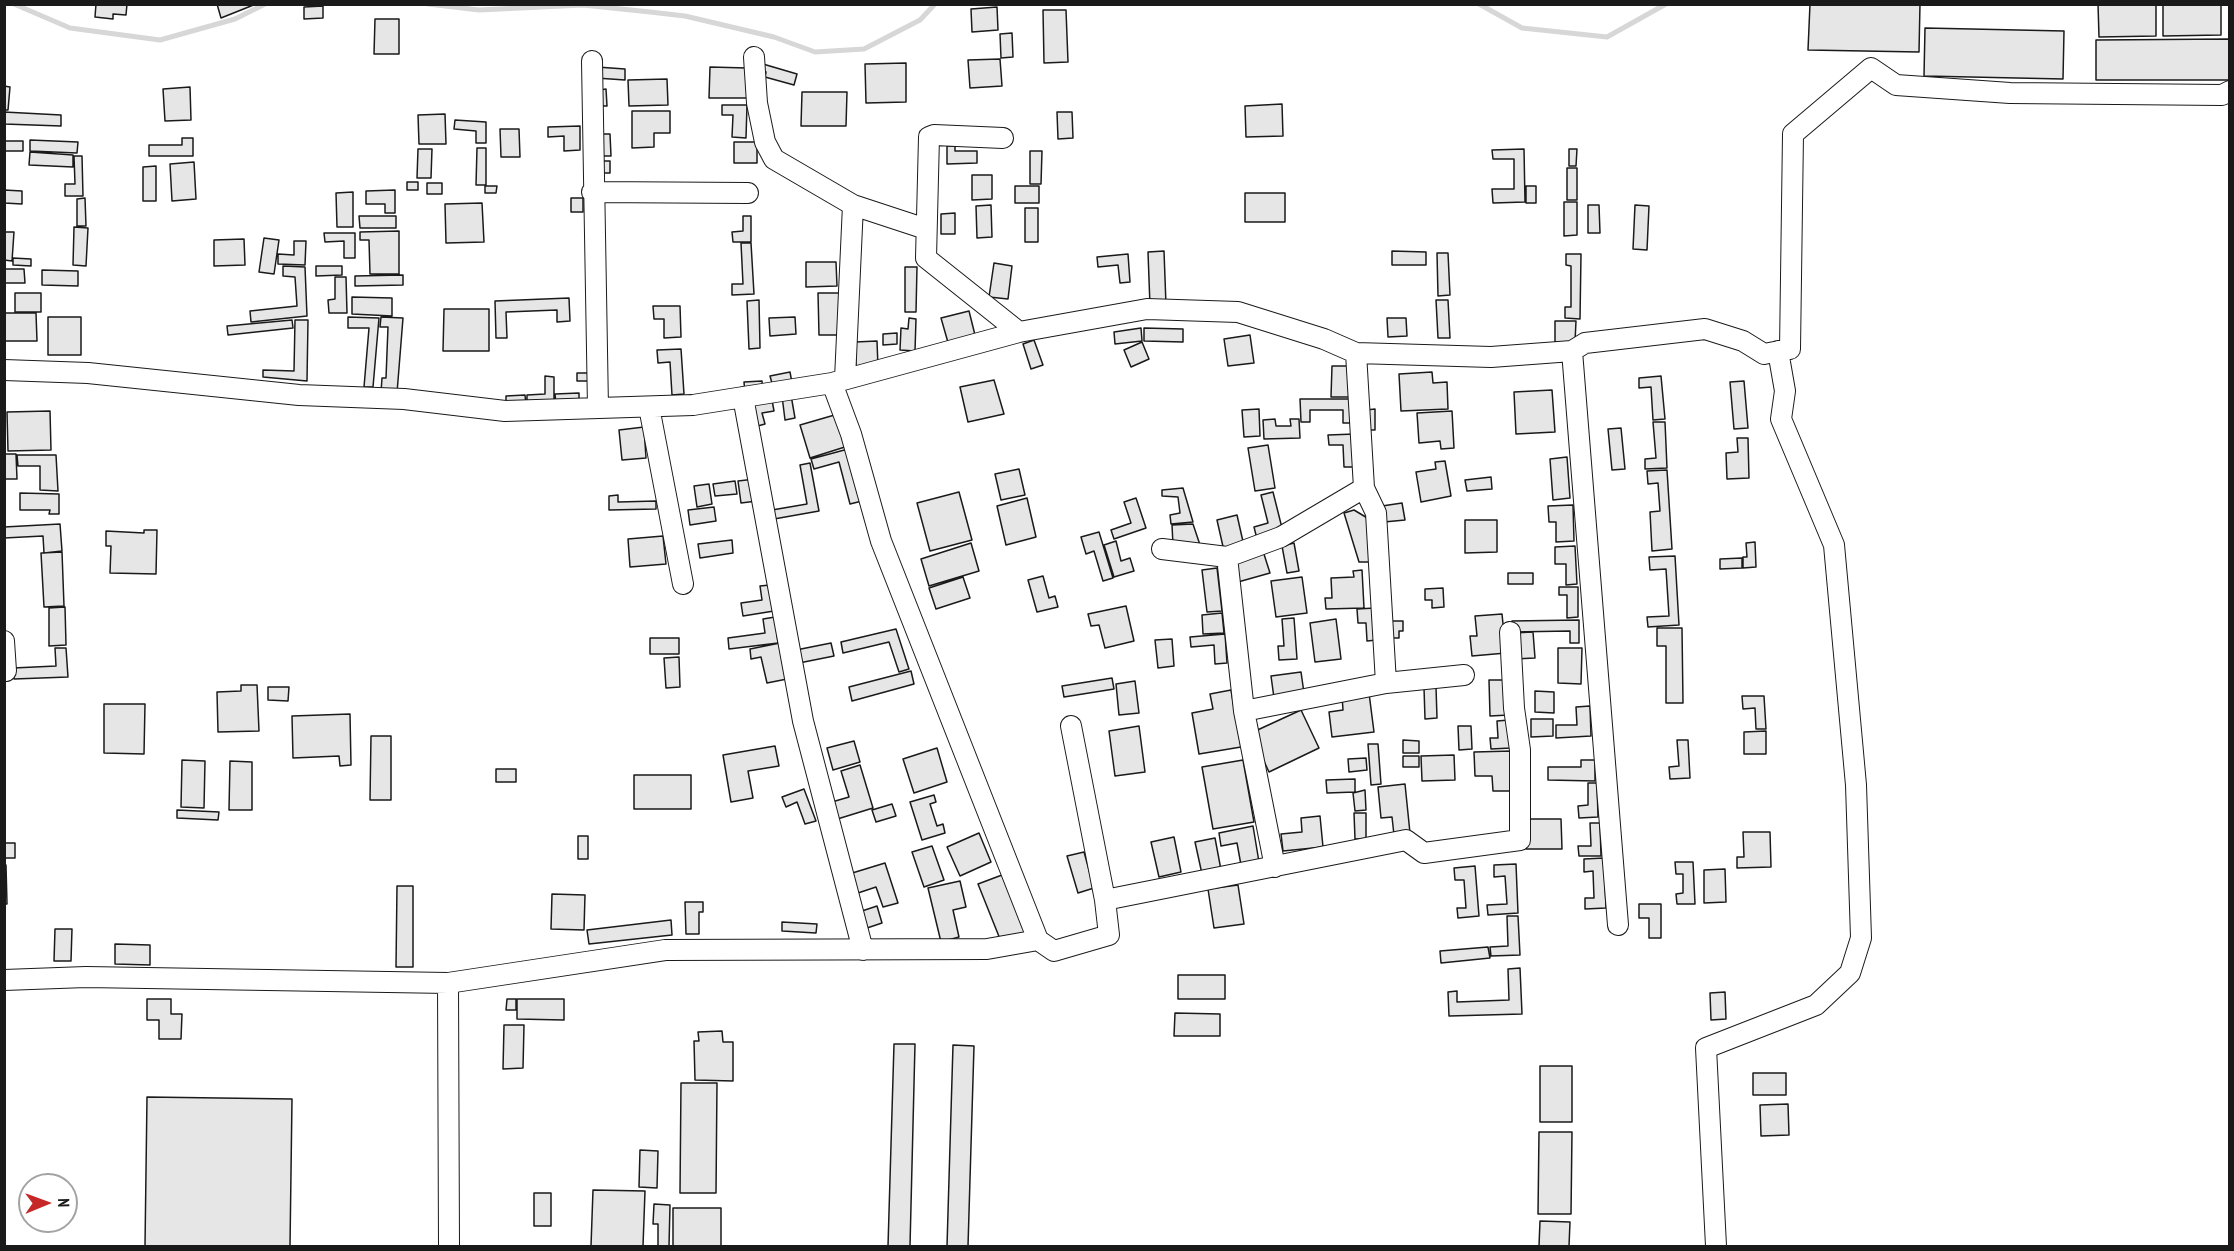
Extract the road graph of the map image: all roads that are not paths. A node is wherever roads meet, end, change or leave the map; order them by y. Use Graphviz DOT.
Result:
graph roads {
  1 [pos="754,57"];
  2 [pos="592,61"];
  3 [pos="2229,91"];
  4 [pos="1003,138"];
  5 [pos="592,192"];
  6 [pos="748,193"];
  7 [pos="853,205"];
  8 [pos="926,229"];
  9 [pos="1019,332"];
  10 [pos="1572,351"];
  11 [pos="1778,351"];
  12 [pos="1356,353"];
  13 [pos="4,370"];
  14 [pos="838,381"];
  15 [pos="742,397"];
  16 [pos="649,407"];
  17 [pos="598,408"];
  18 [pos="1364,488"];
  19 [pos="1162,549"];
  20 [pos="1227,557"];
  21 [pos="683,584"];
  22 [pos="1510,632"];
  23 [pos="4,641"];
  24 [pos="6,670"];
  25 [pos="1464,675"];
  26 [pos="1386,683"];
  27 [pos="1244,711"];
  28 [pos="1071,726"];
  29 [pos="1275,867"];
  30 [pos="1105,900"];
  31 [pos="1618,925"];
  32 [pos="1038,940"];
  33 [pos="863,950"];
  34 [pos="4,980"];
  35 [pos="448,982"];
  36 [pos="449,1246"];
  37 [pos="1716,1246"];
  1 -- 7 [label="street"];
  2 -- 5 [label="street"];
  3 -- 11 [label="street"];
  4 -- 8 [label="street"];
  5 -- 6 [label="street"];
  5 -- 17 [label="street"];
  7 -- 8 [label="street"];
  7 -- 14 [label="street"];
  8 -- 9 [label="street"];
  9 -- 12 [label="street"];
  9 -- 14 [label="street"];
  10 -- 11 [label="street"];
  10 -- 12 [label="street"];
  10 -- 31 [label="street"];
  11 -- 37 [label="street"];
  12 -- 18 [label="street"];
  13 -- 17 [label="street"];
  14 -- 15 [label="street"];
  14 -- 32 [label="street"];
  15 -- 16 [label="street"];
  15 -- 33 [label="street"];
  16 -- 17 [label="street"];
  16 -- 21 [label="street"];
  18 -- 20 [label="street"];
  18 -- 26 [label="street"];
  19 -- 20 [label="street"];
  20 -- 27 [label="street"];
  22 -- 29 [label="street"];
  23 -- 24 [label="street"];
  25 -- 26 [label="street"];
  26 -- 27 [label="street"];
  27 -- 29 [label="street"];
  28 -- 30 [label="street"];
  29 -- 30 [label="street"];
  30 -- 32 [label="street"];
  32 -- 33 [label="street"];
  33 -- 35 [label="street"];
  34 -- 35 [label="street"];
  35 -- 36 [label="street"];
}
